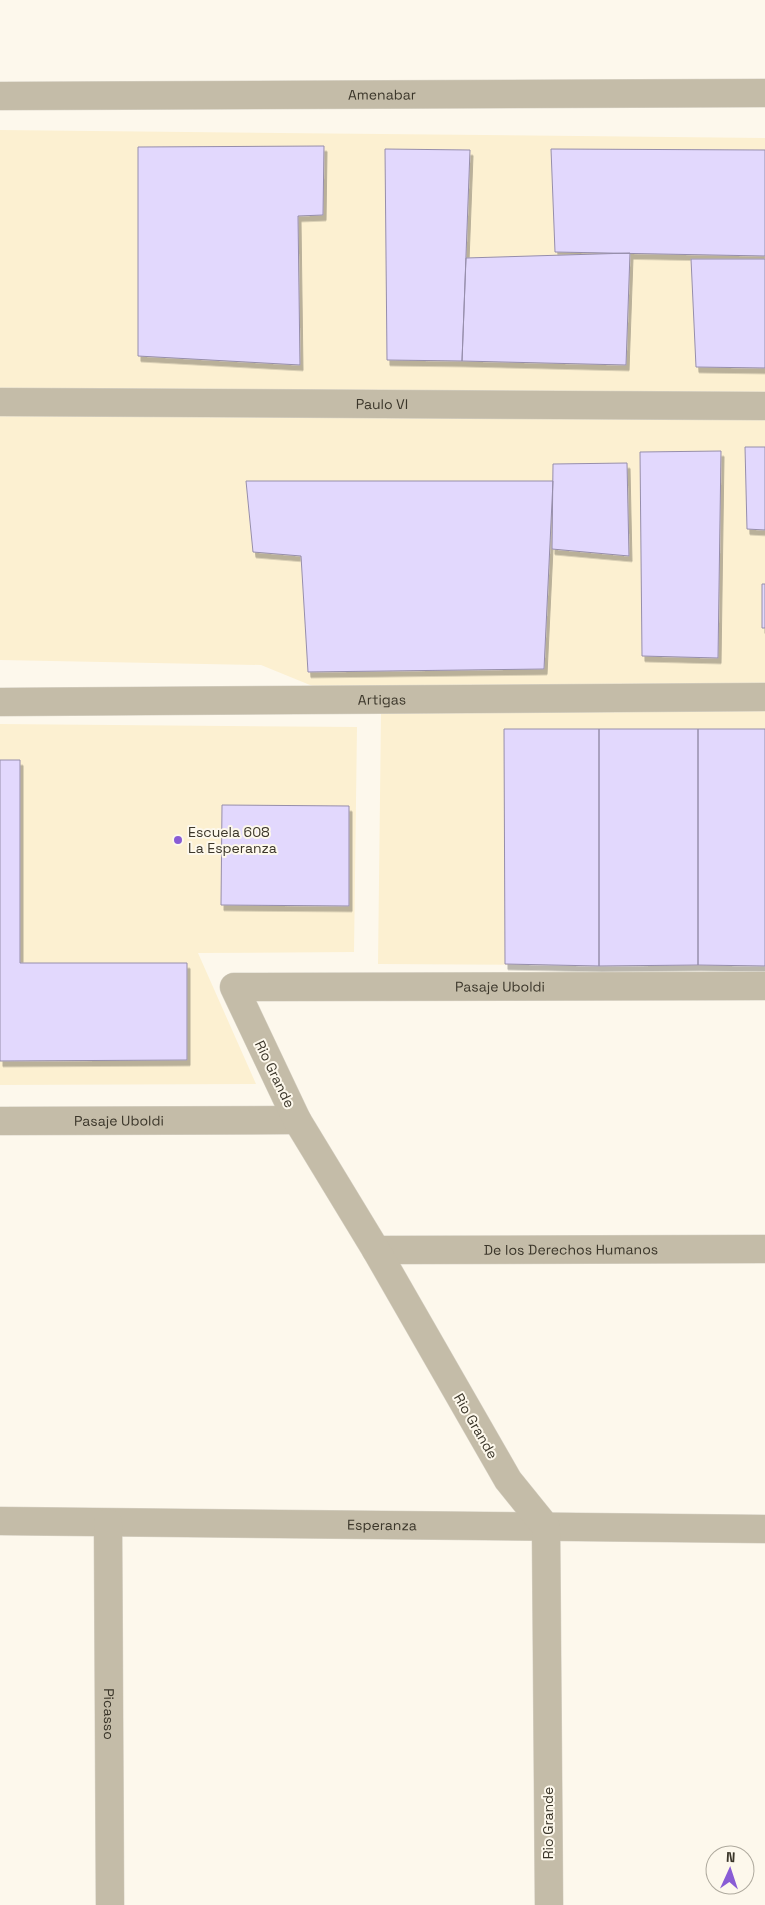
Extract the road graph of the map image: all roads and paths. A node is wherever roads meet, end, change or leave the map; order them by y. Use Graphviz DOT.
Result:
graph roads {
  1 [pos="765,93"];
  2 [pos="0,96"];
  3 [pos="0,402"];
  4 [pos="765,406"];
  5 [pos="765,696"];
  6 [pos="0,702"];
  7 [pos="765,986"];
  8 [pos="234,987"];
  9 [pos="297,1120"];
  10 [pos="0,1122"];
  11 [pos="765,1249"];
  12 [pos="376,1250"];
  13 [pos="0,1521"];
  14 [pos="108,1523"];
  15 [pos="546,1527"];
  16 [pos="765,1529"];
  17 [pos="110,1905"];
  18 [pos="549,1905"];
  1 -- 2 [label="street, Amenabar"];
  3 -- 4 [label="street, Paulo VI"];
  5 -- 6 [label="street, Artigas"];
  7 -- 8 [label="street, Pasaje Uboldi"];
  8 -- 9 [label="street, Rio Grande"];
  9 -- 10 [label="street, Pasaje Uboldi"];
  9 -- 12 [label="street, Rio Grande"];
  11 -- 12 [label="street, De los Derechos Humanos"];
  12 -- 15 [label="street, Rio Grande"];
  13 -- 14 [label="street, Esperanza"];
  14 -- 15 [label="street, Esperanza"];
  14 -- 17 [label="street, Picasso"];
  15 -- 16 [label="street, Esperanza"];
  15 -- 18 [label="street, Rio Grande"];
}
